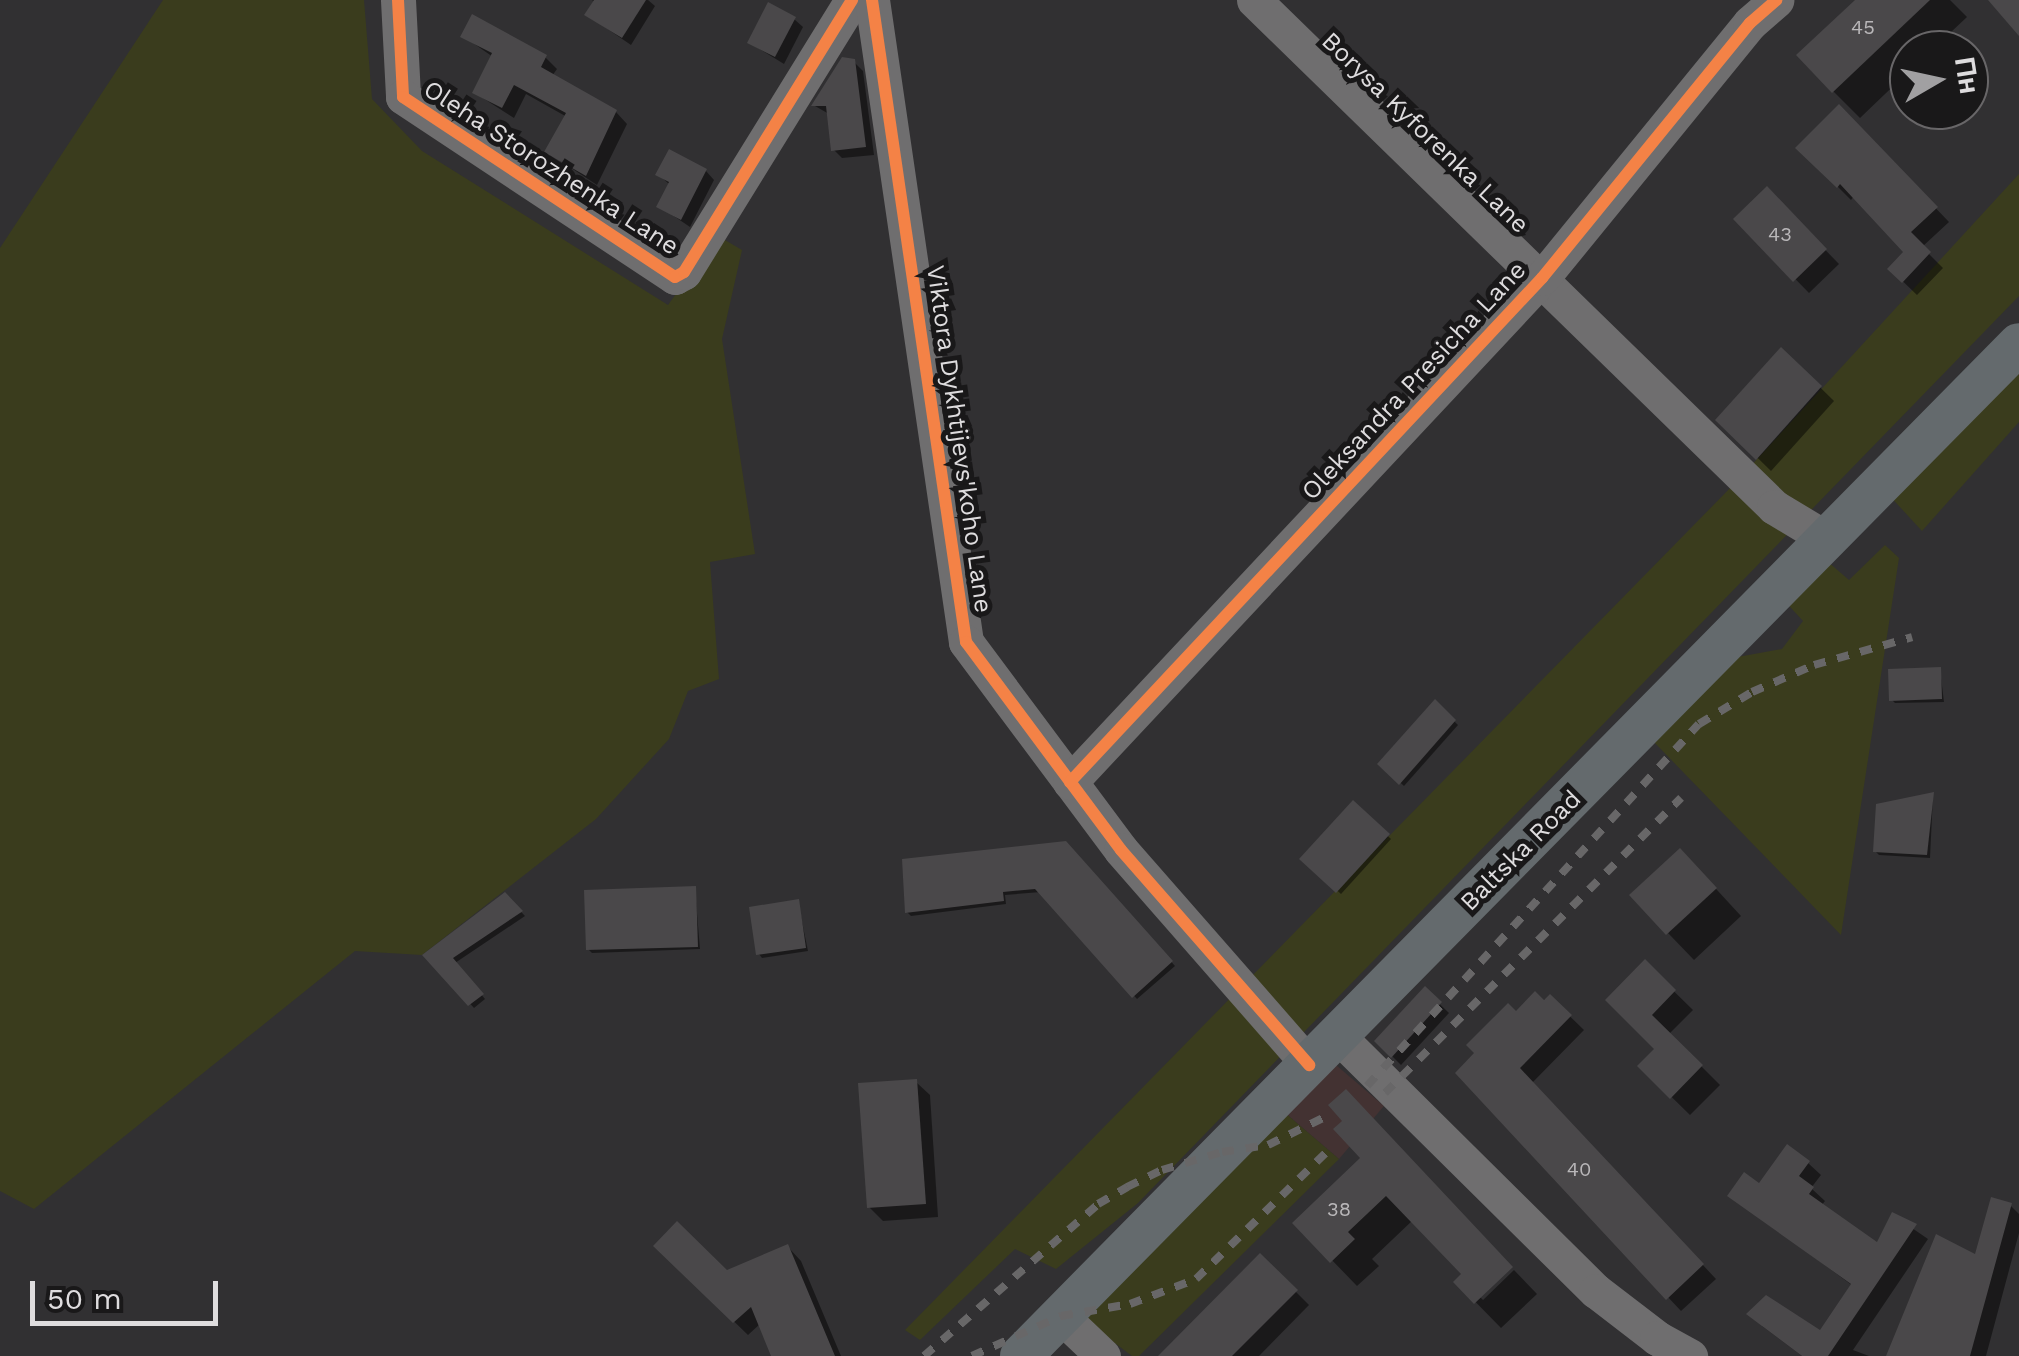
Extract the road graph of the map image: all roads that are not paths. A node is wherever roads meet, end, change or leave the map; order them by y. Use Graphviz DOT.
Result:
graph roads {
  1 [pos="398,0"];
  2 [pos="852,0"];
  3 [pos="872,0"];
  4 [pos="1254,0"];
  5 [pos="1776,0"];
  6 [pos="1542,278"];
  7 [pos="2019,344"];
  8 [pos="1828,540"];
  9 [pos="1070,782"];
  10 [pos="1323,1050"];
  11 [pos="1060,1316"];
  12 [pos="1650,1347"];
  13 [pos="1020,1356"];
  14 [pos="1103,1356"];
  15 [pos="1690,1356"];
  1 -- 2 [label="street, Oleha Storozhenka Lane"];
  3 -- 9 [label="street, Viktora Dykhtijevs'koho Lane"];
  4 -- 6 [label="street, Borysa Kyforenka Lane"];
  5 -- 6 [label="street, Oleksandra Presicha Lane"];
  6 -- 8 [label="street, Borysa Kyforenka Lane"];
  6 -- 9 [label="street, Oleksandra Presicha Lane"];
  7 -- 8 [label="main road, Baltska Road"];
  8 -- 10 [label="main road, Baltska Road"];
  9 -- 10 [label="street, Viktora Dykhtijevs'koho Lane"];
  10 -- 11 [label="main road, Baltska Road"];
  10 -- 12 [label="street, Viktora Dykhtijevs'koho Lane"];
  11 -- 13 [label="main road, Baltska Road"];
  11 -- 14 [label="street"];
  12 -- 15 [label="street, Viktora Dykhtijevs'koho Lane"];
}
